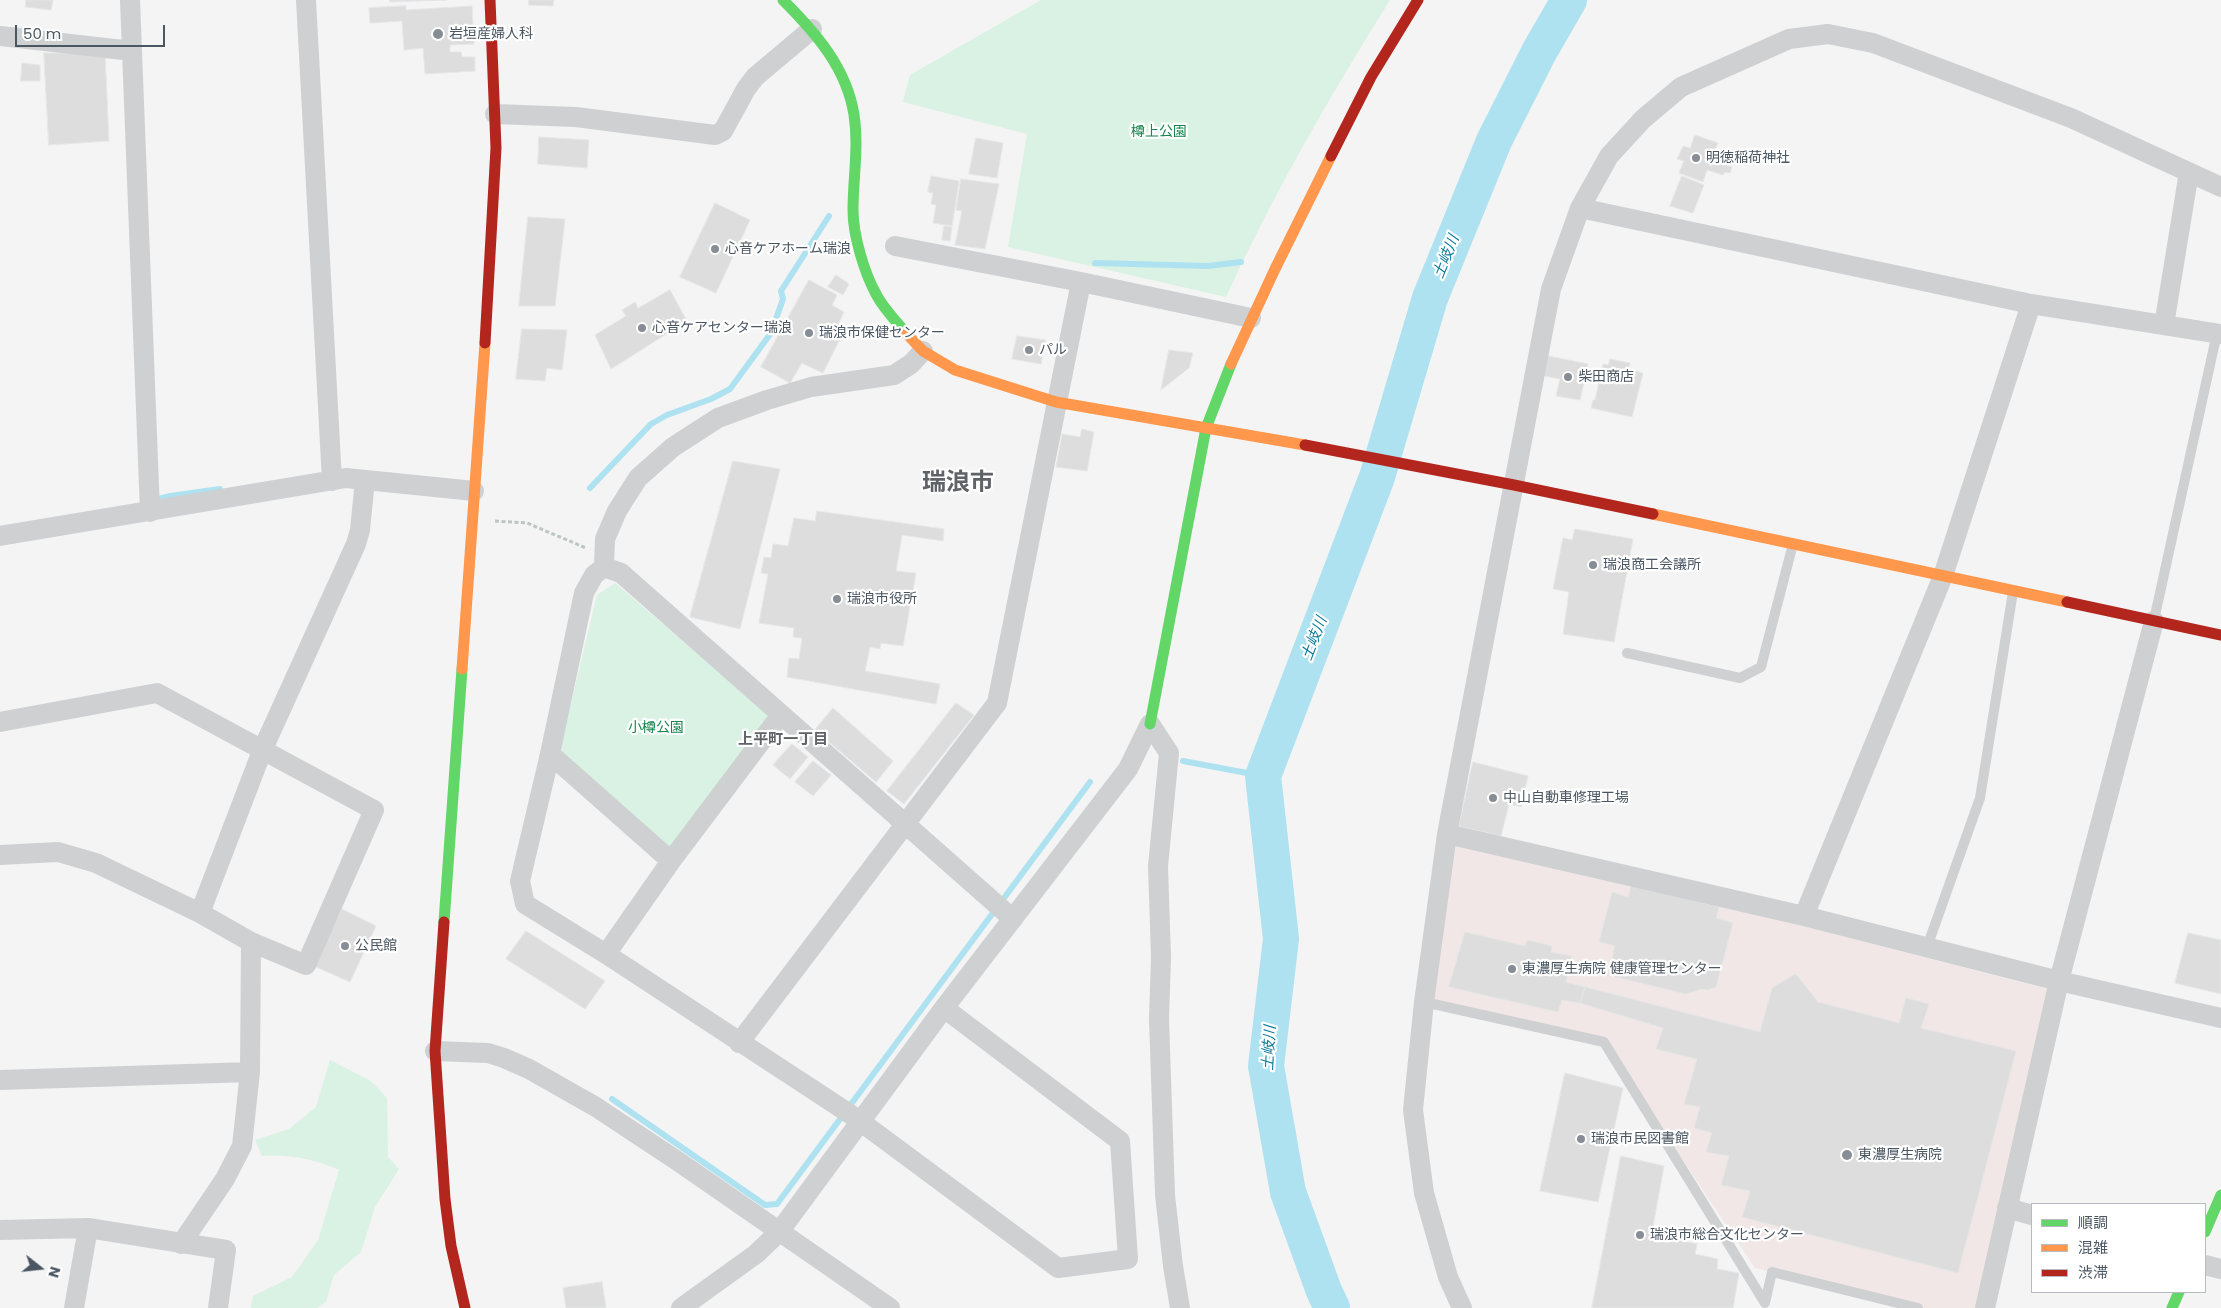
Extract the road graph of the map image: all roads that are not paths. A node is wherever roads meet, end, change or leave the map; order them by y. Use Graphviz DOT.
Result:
graph roads {
  1 [pos="130,0"];
  2 [pos="306,0"];
  3 [pos="490,0"];
  4 [pos="782,0"];
  5 [pos="1418,0"];
  6 [pos="812,29"];
  7 [pos="0,36"];
  8 [pos="132,51"];
  9 [pos="495,114"];
  10 [pos="2189,172"];
  11 [pos="2221,187"];
  12 [pos="1580,208"];
  13 [pos="895,246"];
  14 [pos="1081,282"];
  15 [pos="2031,304"];
  16 [pos="1251,318"];
  17 [pos="2164,325"];
  18 [pos="2219,334"];
  19 [pos="923,351"];
  20 [pos="1056,402"];
  21 [pos="1206,428"];
  22 [pos="365,480"];
  23 [pos="332,481"];
  24 [pos="1514,485"];
  25 [pos="474,491"];
  26 [pos="150,512"];
  27 [pos="0,536"];
  28 [pos="1793,544"];
  29 [pos="604,562"];
  30 [pos="1943,576"];
  31 [pos="2013,591"];
  32 [pos="2154,621"];
  33 [pos="2221,635"];
  34 [pos="1627,654"];
  35 [pos="782,715"];
  36 [pos="0,722"];
  37 [pos="1150,724"];
  38 [pos="262,751"];
  39 [pos="550,754"];
  40 [pos="904,823"];
  41 [pos="1447,834"];
  42 [pos="0,855"];
  43 [pos="671,861"];
  44 [pos="1004,911"];
  45 [pos="200,913"];
  46 [pos="1804,916"];
  47 [pos="251,942"];
  48 [pos="1927,947"];
  49 [pos="606,954"];
  50 [pos="2059,981"];
  51 [pos="1424,1002"];
  52 [pos="944,1008"];
  53 [pos="2221,1018"];
  54 [pos="739,1043"];
  55 [pos="435,1051"];
  56 [pos="250,1072"];
  57 [pos="0,1080"];
  58 [pos="850,1115"];
  59 [pos="2221,1195"];
  60 [pos="2008,1208"];
  61 [pos="2031,1215"];
  62 [pos="88,1228"];
  63 [pos="0,1230"];
  64 [pos="2206,1230"];
  65 [pos="779,1232"];
  66 [pos="181,1244"];
  67 [pos="2206,1264"];
  68 [pos="2221,1270"];
  69 [pos="2179,1293"];
  70 [pos="693,1304"];
  71 [pos="74,1308"];
  72 [pos="218,1308"];
  73 [pos="465,1308"];
  74 [pos="890,1308"];
  75 [pos="1180,1308"];
  76 [pos="1462,1308"];
  77 [pos="1918,1308"];
  78 [pos="1985,1308"];
  79 [pos="2172,1308"];
  1 -- 8 [label="street"];
  2 -- 23 [label="street"];
  3 -- 9 [label="street"];
  4 -- 6 [label="street"];
  5 -- 16 [label="street"];
  6 -- 9 [label="street"];
  6 -- 19 [label="street"];
  7 -- 8 [label="street"];
  8 -- 26 [label="street"];
  9 -- 25 [label="street"];
  10 -- 11 [label="street"];
  10 -- 12 [label="street"];
  10 -- 17 [label="street"];
  12 -- 15 [label="street"];
  12 -- 24 [label="street"];
  13 -- 14 [label="street"];
  14 -- 16 [label="street"];
  14 -- 20 [label="street"];
  15 -- 17 [label="street"];
  15 -- 30 [label="street"];
  16 -- 21 [label="street"];
  17 -- 18 [label="street"];
  18 -- 32 [label="lane"];
  19 -- 20 [label="street"];
  19 -- 29 [label="street"];
  20 -- 21 [label="street"];
  20 -- 40 [label="street"];
  21 -- 24 [label="street"];
  21 -- 37 [label="street"];
  22 -- 23 [label="street"];
  22 -- 25 [label="street"];
  22 -- 38 [label="street"];
  23 -- 26 [label="street"];
  24 -- 28 [label="street"];
  24 -- 41 [label="street"];
  25 -- 55 [label="street"];
  26 -- 27 [label="street"];
  28 -- 30 [label="street"];
  28 -- 34 [label="lane"];
  29 -- 35 [label="street"];
  29 -- 39 [label="street"];
  30 -- 31 [label="street"];
  30 -- 46 [label="street"];
  31 -- 32 [label="street"];
  31 -- 48 [label="lane"];
  32 -- 33 [label="street"];
  32 -- 50 [label="street"];
  35 -- 40 [label="street"];
  35 -- 43 [label="street"];
  36 -- 38 [label="street"];
  37 -- 44 [label="street"];
  37 -- 75 [label="street"];
  38 -- 45 [label="street"];
  38 -- 47 [label="street"];
  39 -- 43 [label="street"];
  39 -- 49 [label="street"];
  40 -- 44 [label="street"];
  40 -- 54 [label="street"];
  41 -- 46 [label="street"];
  41 -- 51 [label="street"];
  42 -- 45 [label="street"];
  43 -- 49 [label="street"];
  44 -- 52 [label="street"];
  45 -- 47 [label="street"];
  46 -- 48 [label="street"];
  47 -- 56 [label="street"];
  48 -- 50 [label="street"];
  49 -- 54 [label="street"];
  50 -- 53 [label="street"];
  50 -- 60 [label="street"];
  51 -- 76 [label="street"];
  51 -- 77 [label="lane"];
  52 -- 58 [label="street"];
  52 -- 58 [label="street"];
  54 -- 58 [label="street"];
  55 -- 65 [label="street"];
  55 -- 73 [label="street"];
  56 -- 57 [label="street"];
  56 -- 66 [label="street"];
  58 -- 65 [label="street"];
  59 -- 64 [label="street"];
  60 -- 61 [label="street"];
  60 -- 78 [label="street"];
  62 -- 63 [label="street"];
  62 -- 66 [label="street"];
  62 -- 71 [label="street"];
  65 -- 70 [label="street"];
  65 -- 74 [label="street"];
  66 -- 72 [label="street"];
  67 -- 68 [label="street"];
  69 -- 79 [label="street"];
}
